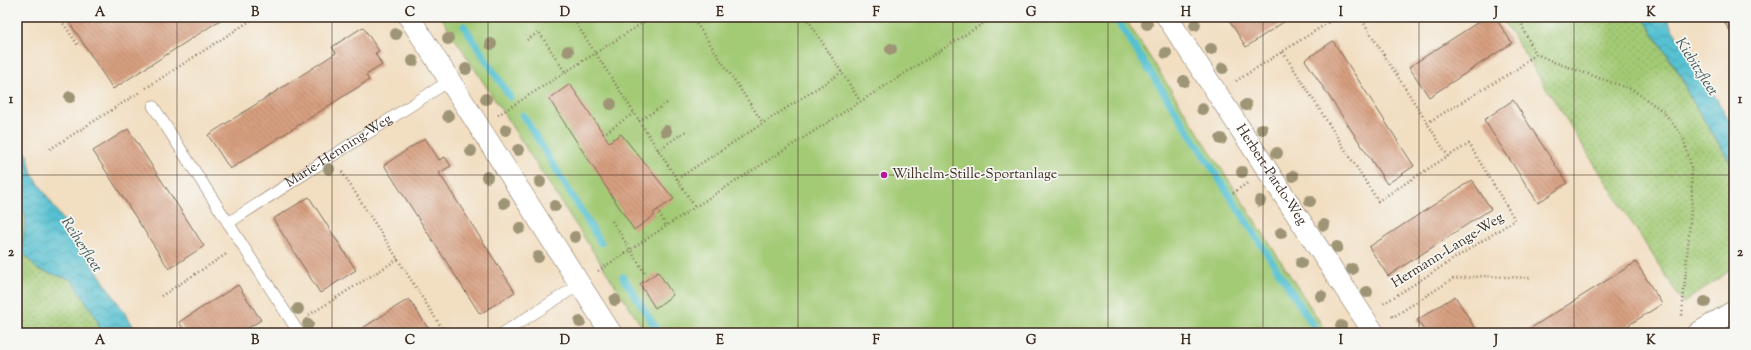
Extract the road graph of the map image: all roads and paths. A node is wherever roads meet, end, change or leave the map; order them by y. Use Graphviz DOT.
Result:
graph roads {
  1 [pos="59,17"];
  2 [pos="256,17"];
  3 [pos="408,17"];
  4 [pos="572,17"];
  5 [pos="652,17"];
  6 [pos="692,17"];
  7 [pos="806,17"];
  8 [pos="993,17"];
  9 [pos="1167,17"];
  10 [pos="1337,17"];
  11 [pos="1360,17"];
  12 [pos="1520,17"];
  13 [pos="648,18"];
  14 [pos="528,40"];
  15 [pos="79,47"];
  16 [pos="1283,52"];
  17 [pos="595,54"];
  18 [pos="1536,54"];
  19 [pos="565,72"];
  20 [pos="842,72"];
  21 [pos="449,81"];
  22 [pos="1217,93"];
  23 [pos="860,101"];
  24 [pos="667,103"];
  25 [pos="153,106"];
  26 [pos="634,114"];
  27 [pos="639,121"];
  28 [pos="763,123"];
  29 [pos="1427,123"];
  30 [pos="479,127"];
  31 [pos="686,131"];
  32 [pos="603,134"];
  33 [pos="50,150"];
  34 [pos="658,150"];
  35 [pos="332,156"];
  36 [pos="1448,156"];
  37 [pos="677,179"];
  38 [pos="695,207"];
  39 [pos="657,210"];
  40 [pos="612,222"];
  41 [pos="228,223"];
  42 [pos="666,225"];
  43 [pos="242,244"];
  44 [pos="630,250"];
  45 [pos="398,259"];
  46 [pos="645,273"];
  47 [pos="1532,278"];
  48 [pos="580,284"];
  49 [pos="161,296"];
  50 [pos="1384,304"];
  51 [pos="1387,308"];
  52 [pos="1734,311"];
  53 [pos="1390,313"];
  54 [pos="1369,325"];
  55 [pos="296,329"];
  56 [pos="1700,332"];
  57 [pos="445,333"];
  58 [pos="503,333"];
  59 [pos="611,333"];
  1 -- 15 [label="path"];
  2 -- 33 [label="path"];
  3 -- 21 [label="street"];
  4 -- 17 [label="path"];
  5 -- 13 [label="path"];
  6 -- 28 [label="path"];
  7 -- 20 [label="path"];
  8 -- 23 [label="path"];
  9 -- 22 [label="street, Herbert-Pardo-Weg"];
  10 -- 16 [label="path"];
  11 -- 29 [label="path"];
  12 -- 18 [label="path"];
  13 -- 17 [label="path"];
  14 -- 19 [label="path"];
  16 -- 22 [label="path"];
  16 -- 36 [label="path"];
  17 -- 19 [label="path"];
  17 -- 26 [label="path"];
  18 -- 29 [label="path"];
  18 -- 56 [label="path"];
  19 -- 30 [label="path"];
  20 -- 23 [label="path"];
  20 -- 28 [label="path"];
  21 -- 30 [label="street"];
  21 -- 35 [label="lane, Marie-Henning-Weg"];
  22 -- 54 [label="street, Herbert-Pardo-Weg"];
  23 -- 38 [label="path"];
  24 -- 27 [label="path"];
  25 -- 41 [label="lane"];
  26 -- 27 [label="path"];
  26 -- 32 [label="path"];
  27 -- 34 [label="path"];
  28 -- 37 [label="path"];
  29 -- 36 [label="path"];
  30 -- 48 [label="street"];
  31 -- 34 [label="path"];
  34 -- 37 [label="path"];
  35 -- 41 [label="lane, Marie-Henning-Weg"];
  35 -- 45 [label="path"];
  36 -- 50 [label="path, Hermann-Lange-Weg"];
  37 -- 38 [label="path"];
  38 -- 42 [label="path"];
  39 -- 42 [label="path"];
  40 -- 44 [label="path"];
  41 -- 43 [label="lane"];
  42 -- 44 [label="path"];
  43 -- 49 [label="path"];
  43 -- 55 [label="lane"];
  44 -- 46 [label="path"];
  44 -- 48 [label="path"];
  45 -- 55 [label="path"];
  45 -- 57 [label="path"];
  47 -- 53 [label="path"];
  48 -- 58 [label="lane"];
  48 -- 59 [label="street"];
  50 -- 51 [label="path"];
  50 -- 54 [label="path, Hermann-Lange-Weg"];
  52 -- 56 [label="street"];
}
